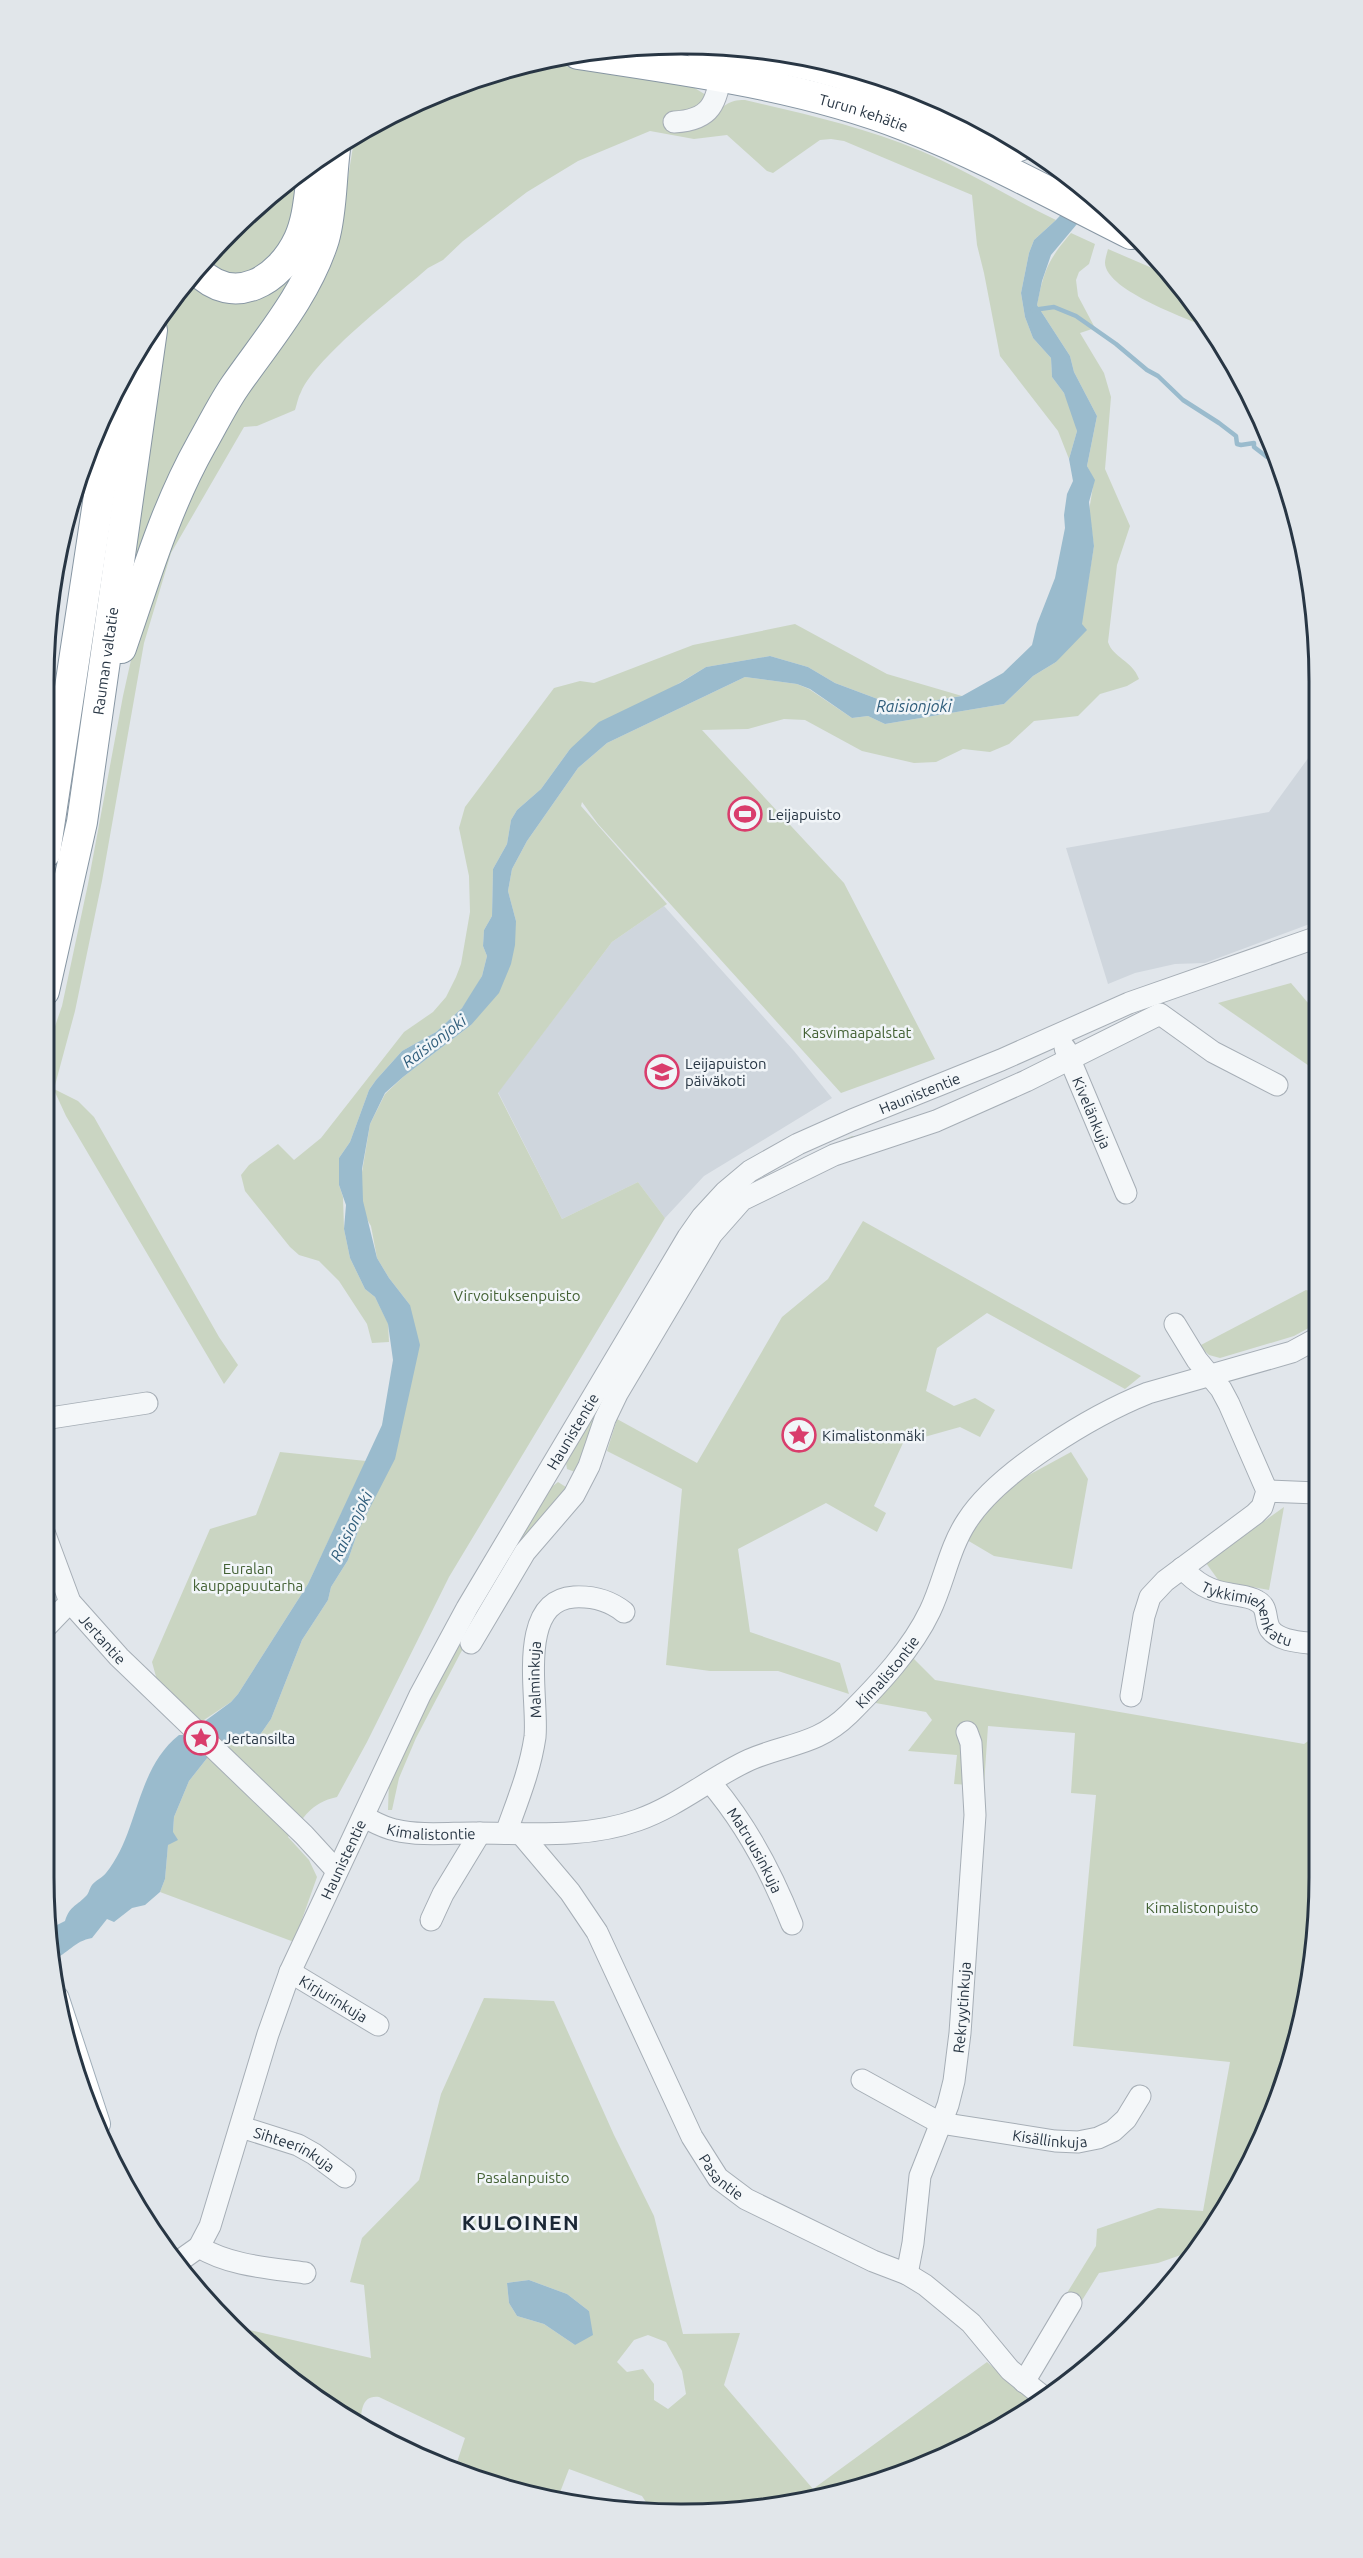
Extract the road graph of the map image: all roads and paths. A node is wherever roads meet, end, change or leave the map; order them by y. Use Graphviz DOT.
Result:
graph roads {
  1 [pos="718,54"];
  2 [pos="720,55"];
  3 [pos="738,56"];
  4 [pos="777,61"];
  5 [pos="840,74"];
  6 [pos="951,115"];
  7 [pos="674,122"];
  8 [pos="333,160"];
  9 [pos="312,175"];
  10 [pos="1109,223"];
  11 [pos="204,276"];
  12 [pos="149,350"];
  13 [pos="110,424"];
  14 [pos="97,455"];
  15 [pos="100,491"];
  16 [pos="97,716"];
  17 [pos="54,794"];
  18 [pos="1309,940"];
  19 [pos="54,947"];
  20 [pos="1058,1034"];
  21 [pos="1070,1059"];
  22 [pos="1277,1085"];
  23 [pos="852,1119"];
  24 [pos="864,1144"];
  25 [pos="1126,1193"];
  26 [pos="1175,1324"];
  27 [pos="1309,1343"];
  28 [pos="1210,1377"];
  29 [pos="147,1403"];
  30 [pos="54,1417"];
  31 [pos="551,1468"];
  32 [pos="580,1485"];
  33 [pos="1267,1491"];
  34 [pos="1309,1493"];
  35 [pos="54,1559"];
  36 [pos="1182,1568"];
  37 [pos="70,1602"];
  38 [pos="624,1612"];
  39 [pos="54,1619"];
  40 [pos="471,1643"];
  41 [pos="1309,1643"];
  42 [pos="1131,1696"];
  43 [pos="967,1732"];
  44 [pos="710,1782"];
  45 [pos="364,1817"];
  46 [pos="480,1833"];
  47 [pos="513,1834"];
  48 [pos="337,1871"];
  49 [pos="431,1920"];
  50 [pos="792,1924"];
  51 [pos="290,1972"];
  52 [pos="378,2025"];
  53 [pos="862,2080"];
  54 [pos="1140,2096"];
  55 [pos="940,2123"];
  56 [pos="241,2127"];
  57 [pos="345,2177"];
  58 [pos="200,2247"];
  59 [pos="184,2258"];
  60 [pos="305,2273"];
  61 [pos="907,2274"];
  62 [pos="1071,2303"];
  63 [pos="1024,2382"];
  64 [pos="1038,2392"];
  1 -- 7 [label="street"];
  2 -- 10 [label="highway, Turun kehätie"];
  3 -- 4 [label="highway, Turun kehätie"];
  5 -- 6 [label="highway, Turun kehätie"];
  8 -- 16 [label="highway"];
  9 -- 11 [label="highway"];
  12 -- 16 [label="highway, Rauman valtatie"];
  13 -- 15 [label="highway, Rauman valtatie"];
  14 -- 15 [label="highway"];
  15 -- 17 [label="highway, Rauman valtatie"];
  16 -- 19 [label="highway, Rauman valtatie"];
  18 -- 20 [label="street, Haunistentie"];
  20 -- 21 [label="street, Kivelänkuja"];
  20 -- 23 [label="street, Haunistentie"];
  21 -- 22 [label="street, Haunistentie"];
  21 -- 24 [label="street, Haunistentie"];
  21 -- 25 [label="street, Kivelänkuja"];
  23 -- 24 [label="street"];
  23 -- 31 [label="street, Haunistentie"];
  24 -- 32 [label="street, Haunistentie"];
  26 -- 28 [label="street"];
  27 -- 28 [label="street, Kimalistontie"];
  28 -- 33 [label="street"];
  28 -- 44 [label="street, Kimalistontie"];
  29 -- 30 [label="street"];
  31 -- 32 [label="street"];
  31 -- 45 [label="street, Haunistentie"];
  32 -- 40 [label="street, Haunistentie"];
  33 -- 34 [label="street"];
  33 -- 36 [label="street, Tykkimiehenkatu"];
  35 -- 37 [label="street, Jertantie"];
  36 -- 41 [label="street, Tykkimiehenkatu"];
  36 -- 42 [label="street, Tykkimiehenkatu"];
  37 -- 39 [label="street"];
  37 -- 48 [label="street, Jertantie"];
  38 -- 47 [label="street, Malminkuja"];
  43 -- 55 [label="street, Rekryytinkuja"];
  44 -- 47 [label="street, Kimalistontie"];
  44 -- 50 [label="street, Matruusinkuja"];
  45 -- 46 [label="street, Kimalistontie"];
  45 -- 48 [label="street, Haunistentie"];
  46 -- 47 [label="street, Kimalistontie"];
  46 -- 49 [label="street"];
  47 -- 61 [label="street, Pasantie"];
  48 -- 51 [label="street, Haunistentie"];
  51 -- 52 [label="street, Kirjurinkuja"];
  51 -- 56 [label="street, Haunistentie"];
  53 -- 55 [label="street, Kisällinkuja"];
  54 -- 55 [label="street, Kisällinkuja"];
  55 -- 61 [label="street, Rekryytinkuja"];
  56 -- 57 [label="street, Sihteerinkuja"];
  56 -- 58 [label="street, Haunistentie"];
  58 -- 59 [label="street"];
  58 -- 60 [label="street"];
  61 -- 63 [label="street, Pasantie"];
  62 -- 63 [label="street"];
  63 -- 64 [label="street, Pasantie"];
}
